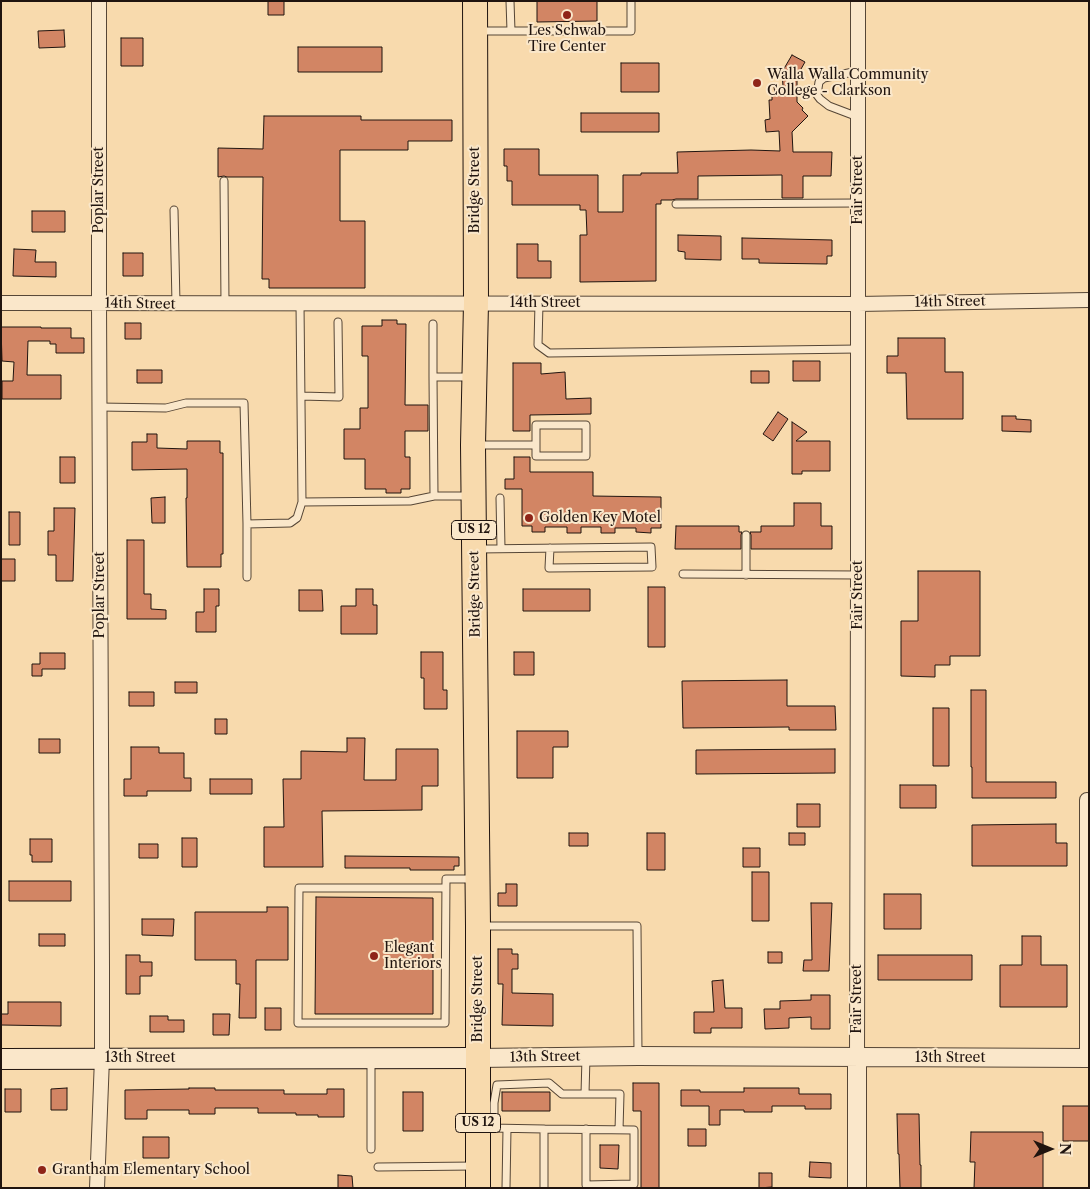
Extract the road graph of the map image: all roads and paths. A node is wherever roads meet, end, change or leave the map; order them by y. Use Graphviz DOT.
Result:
graph roads {
  1 [pos="99,1"];
  2 [pos="474,1"];
  3 [pos="510,1"];
  4 [pos="631,1"];
  5 [pos="858,1"];
  6 [pos="475,31"];
  7 [pos="511,31"];
  8 [pos="858,72"];
  9 [pos="858,116"];
  10 [pos="224,181"];
  11 [pos="858,203"];
  12 [pos="676,204"];
  13 [pos="174,210"];
  14 [pos="1089,300"];
  15 [pos="99,303"];
  16 [pos="476,303"];
  17 [pos="539,303"];
  18 [pos="1,304"];
  19 [pos="176,304"];
  20 [pos="225,304"];
  21 [pos="300,304"];
  22 [pos="858,304"];
  23 [pos="338,322"];
  24 [pos="433,324"];
  25 [pos="858,349"];
  26 [pos="433,377"];
  27 [pos="474,377"];
  28 [pos="301,396"];
  29 [pos="99,407"];
  30 [pos="473,445"];
  31 [pos="536,445"];
  32 [pos="434,496"];
  33 [pos="474,496"];
  34 [pos="500,498"];
  35 [pos="302,502"];
  36 [pos="247,524"];
  37 [pos="746,535"];
  38 [pos="501,548"];
  39 [pos="550,548"];
  40 [pos="474,549"];
  41 [pos="683,574"];
  42 [pos="746,575"];
  43 [pos="858,575"];
  44 [pos="247,578"];
  45 [pos="1087,800"];
  46 [pos="478,879"];
  47 [pos="446,888"];
  48 [pos="478,926"];
  49 [pos="638,1056"];
  50 [pos="586,1057"];
  51 [pos="102,1058"];
  52 [pos="371,1058"];
  53 [pos="478,1058"];
  54 [pos="857,1058"];
  55 [pos="1088,1058"];
  56 [pos="1,1059"];
  57 [pos="585,1094"];
  58 [pos="486,1128"];
  59 [pos="507,1129"];
  60 [pos="544,1129"];
  61 [pos="586,1130"];
  62 [pos="619,1130"];
  63 [pos="371,1149"];
  64 [pos="378,1166"];
  65 [pos="478,1177"];
  66 [pos="97,1188"];
  67 [pos="506,1188"];
  68 [pos="544,1188"];
  69 [pos="857,1188"];
  1 -- 15 [label="street, Poplar Street"];
  2 -- 6 [label="highway, Bridge Street / US 12"];
  3 -- 7 [label="lane"];
  4 -- 7 [label="lane"];
  5 -- 8 [label="street, Fair Street"];
  6 -- 7 [label="lane"];
  6 -- 16 [label="highway, Bridge Street / US 12"];
  8 -- 9 [label="street, Fair Street"];
  8 -- 9 [label="lane"];
  9 -- 11 [label="street, Fair Street"];
  10 -- 20 [label="lane"];
  11 -- 12 [label="lane"];
  11 -- 22 [label="street, Fair Street"];
  13 -- 19 [label="lane"];
  14 -- 22 [label="street, 14th Street"];
  15 -- 18 [label="street, 14th Street"];
  15 -- 19 [label="street, 14th Street"];
  15 -- 29 [label="street, Poplar Street"];
  16 -- 17 [label="street, 14th Street"];
  16 -- 21 [label="street, 14th Street"];
  16 -- 27 [label="highway, Bridge Street / US 12"];
  17 -- 22 [label="street, 14th Street"];
  17 -- 25 [label="lane"];
  19 -- 20 [label="street, 14th Street"];
  20 -- 21 [label="street, 14th Street"];
  21 -- 28 [label="lane"];
  22 -- 25 [label="street, Fair Street"];
  23 -- 28 [label="lane"];
  24 -- 26 [label="lane"];
  25 -- 43 [label="street, Fair Street"];
  26 -- 27 [label="lane"];
  26 -- 32 [label="lane"];
  27 -- 30 [label="highway, Bridge Street / US 12"];
  28 -- 35 [label="lane"];
  29 -- 36 [label="lane"];
  29 -- 51 [label="street, Poplar Street"];
  30 -- 31 [label="lane"];
  30 -- 33 [label="highway, Bridge Street / US 12"];
  31 -- 31 [label="lane"];
  32 -- 33 [label="lane"];
  32 -- 35 [label="lane"];
  33 -- 40 [label="highway, Bridge Street / US 12"];
  34 -- 38 [label="lane"];
  35 -- 36 [label="lane"];
  36 -- 44 [label="lane"];
  37 -- 42 [label="lane"];
  38 -- 39 [label="lane"];
  38 -- 40 [label="lane"];
  39 -- 39 [label="lane"];
  40 -- 46 [label="highway, Bridge Street / US 12"];
  41 -- 42 [label="lane"];
  42 -- 43 [label="lane"];
  43 -- 54 [label="street, Fair Street"];
  45 -- 55 [label="street"];
  46 -- 47 [label="lane"];
  46 -- 48 [label="highway, Bridge Street / US 12"];
  47 -- 47 [label="lane"];
  48 -- 49 [label="lane"];
  48 -- 53 [label="highway, Bridge Street / US 12"];
  49 -- 50 [label="street, 13th Street"];
  49 -- 54 [label="street, 13th Street"];
  50 -- 53 [label="street, 13th Street"];
  50 -- 57 [label="lane"];
  51 -- 52 [label="main road, 13th Street"];
  51 -- 56 [label="main road, 13th Street"];
  51 -- 66 [label="street, Poplar Street"];
  52 -- 53 [label="main road, 13th Street"];
  52 -- 63 [label="lane"];
  53 -- 58 [label="highway, Bridge Street / US 12"];
  54 -- 55 [label="street, 13th Street"];
  54 -- 69 [label="street, Fair Street"];
  57 -- 58 [label="lane"];
  57 -- 62 [label="lane"];
  58 -- 59 [label="lane"];
  58 -- 65 [label="highway, Bridge Street / US 12"];
  59 -- 60 [label="lane"];
  59 -- 67 [label="lane"];
  60 -- 61 [label="lane"];
  60 -- 68 [label="lane"];
  61 -- 62 [label="lane"];
  61 -- 62 [label="lane"];
  64 -- 65 [label="lane"];
}
